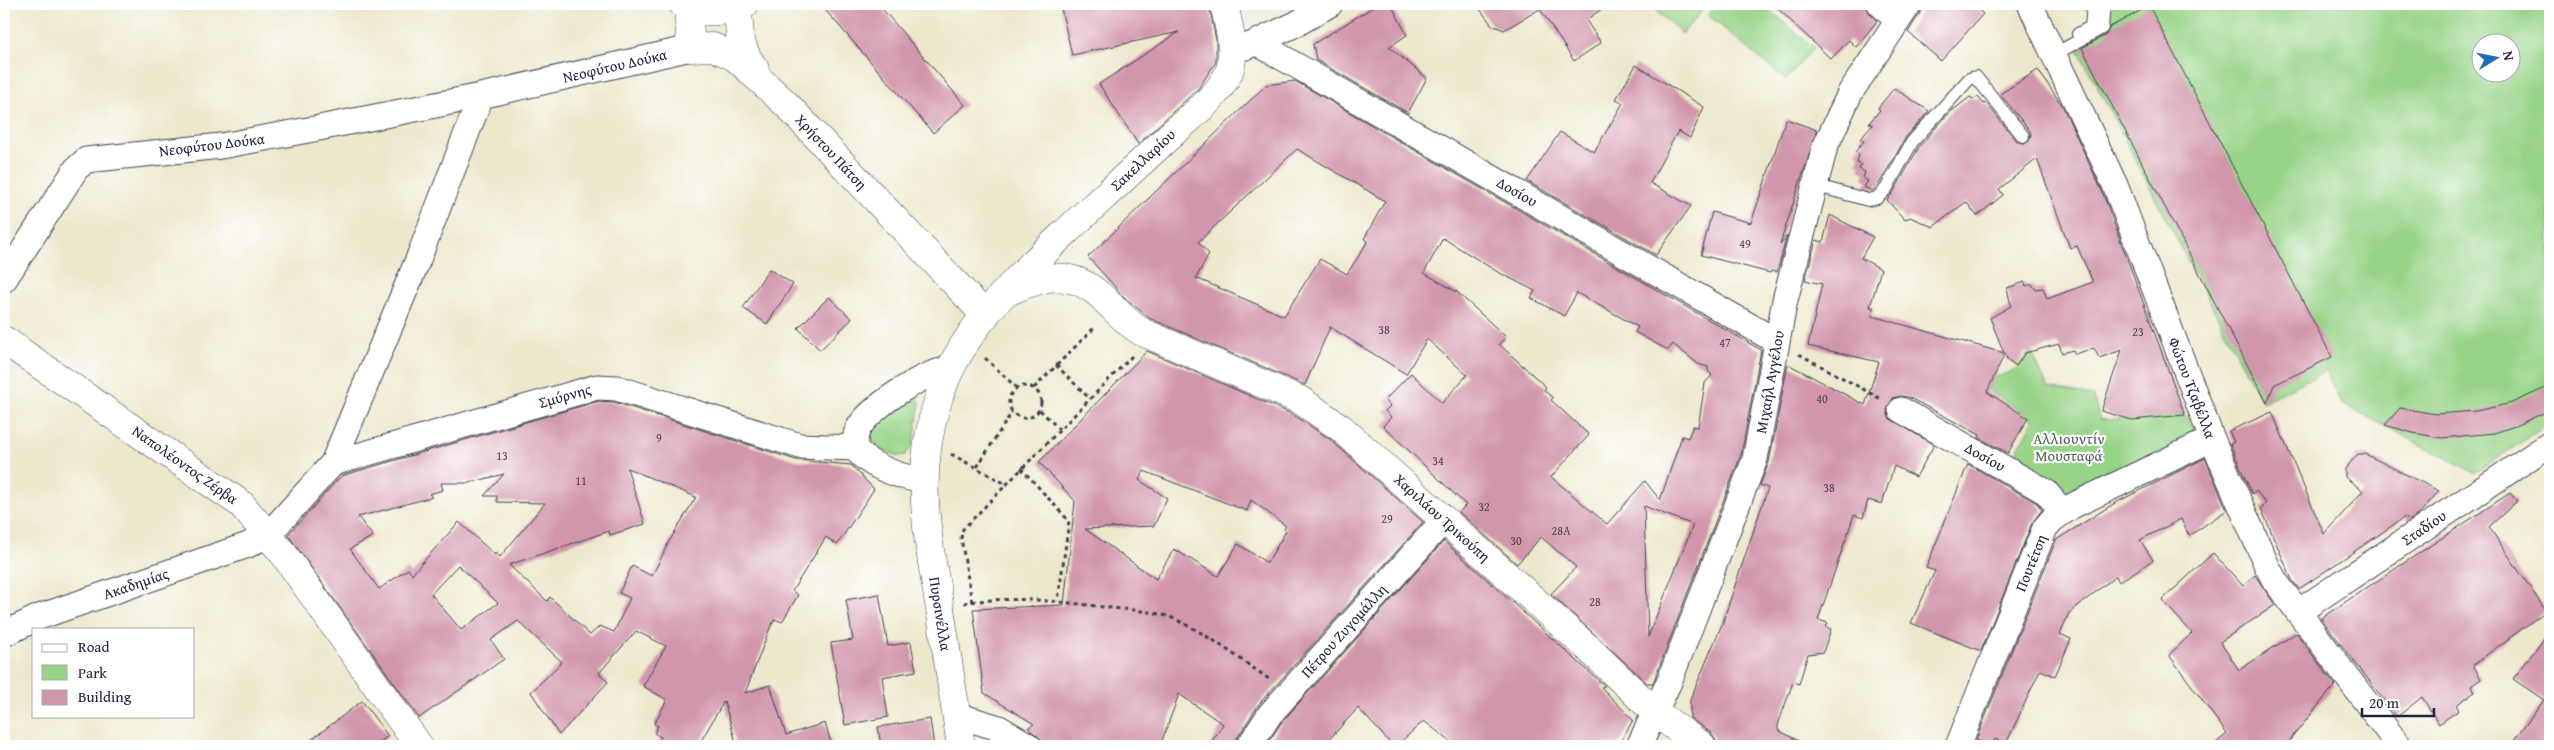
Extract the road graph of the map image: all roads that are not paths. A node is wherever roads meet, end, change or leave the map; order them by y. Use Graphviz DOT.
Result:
graph roads {
  1 [pos="1224,4"];
  2 [pos="1330,4"];
  3 [pos="2030,4"];
  4 [pos="2093,4"];
  5 [pos="2104,4"];
  6 [pos="685,5"];
  7 [pos="742,5"];
  8 [pos="1895,8"];
  9 [pos="1244,47"];
  10 [pos="691,48"];
  11 [pos="2054,51"];
  12 [pos="481,96"];
  13 [pos="786,104"];
  14 [pos="2023,136"];
  15 [pos="1814,185"];
  16 [pos="4,280"];
  17 [pos="1003,294"];
  18 [pos="985,315"];
  19 [pos="4,340"];
  20 [pos="1776,341"];
  21 [pos="949,370"];
  22 [pos="1901,410"];
  23 [pos="2212,439"];
  24 [pos="2550,444"];
  25 [pos="855,448"];
  26 [pos="332,462"];
  27 [pos="924,481"];
  28 [pos="2063,512"];
  29 [pos="1444,520"];
  30 [pos="269,534"];
  31 [pos="2298,612"];
  32 [pos="4,634"];
  33 [pos="1656,713"];
  34 [pos="956,716"];
  35 [pos="417,745"];
  36 [pos="961,746"];
  37 [pos="1029,746"];
  38 [pos="1249,746"];
  39 [pos="1639,746"];
  40 [pos="1702,746"];
  41 [pos="1958,746"];
  42 [pos="2399,746"];
  1 -- 9 [label="street, Σακελλαρίου"];
  2 -- 9 [label="street"];
  3 -- 11 [label="street, Φώτου Τζαβέλλα"];
  4 -- 11 [label="lane"];
  5 -- 11 [label="lane"];
  6 -- 7 [label="street"];
  6 -- 10 [label="street"];
  7 -- 13 [label="street"];
  8 -- 15 [label="street, Μιχαήλ Αγγέλου"];
  9 -- 17 [label="street, Σακελλαρίου"];
  9 -- 20 [label="street, Δοσίου"];
  10 -- 12 [label="street, Νεοφύτου Δούκα"];
  10 -- 13 [label="street, Χρήστου Πάτση"];
  11 -- 23 [label="street, Φώτου Τζαβέλλα"];
  12 -- 16 [label="street, Νεοφύτου Δούκα"];
  12 -- 26 [label="street"];
  13 -- 18 [label="street, Χρήστου Πάτση"];
  14 -- 15 [label="lane"];
  15 -- 20 [label="street, Μιχαήλ Αγγέλου"];
  17 -- 18 [label="street, Σακελλαρίου"];
  17 -- 29 [label="street, Χαριλάου Τρικούπη"];
  18 -- 21 [label="street, Σακελλαρίου"];
  19 -- 30 [label="street, Ναπολέοντος Ζέρβα"];
  20 -- 33 [label="street, Μιχαήλ Αγγέλου"];
  21 -- 25 [label="street"];
  21 -- 27 [label="street, Πυρσινέλλα"];
  22 -- 28 [label="street, Δοσίου"];
  23 -- 28 [label="street, Πουτέτση"];
  23 -- 31 [label="street, Φώτου Τζαβέλλα"];
  24 -- 31 [label="street, Σταδίου"];
  25 -- 26 [label="street, Σμύρνης"];
  25 -- 27 [label="street"];
  26 -- 30 [label="street"];
  27 -- 34 [label="street, Πυρσινέλλα"];
  28 -- 41 [label="street, Πουτέτση"];
  29 -- 33 [label="street, Χαριλάου Τρικούπη"];
  29 -- 38 [label="street, Πέτρου Ζυγομάλλη"];
  30 -- 32 [label="street, Ακαδημίας"];
  30 -- 35 [label="street, Ναπολέοντος Ζέρβα"];
  31 -- 42 [label="street, Φώτου Τζαβέλλα"];
  33 -- 39 [label="street, Μιχαήλ Αγγέλου"];
  33 -- 40 [label="street, Χαριλάου Τρικούπη"];
  34 -- 36 [label="street, Πυρσινέλλα"];
  34 -- 37 [label="street"];
}
